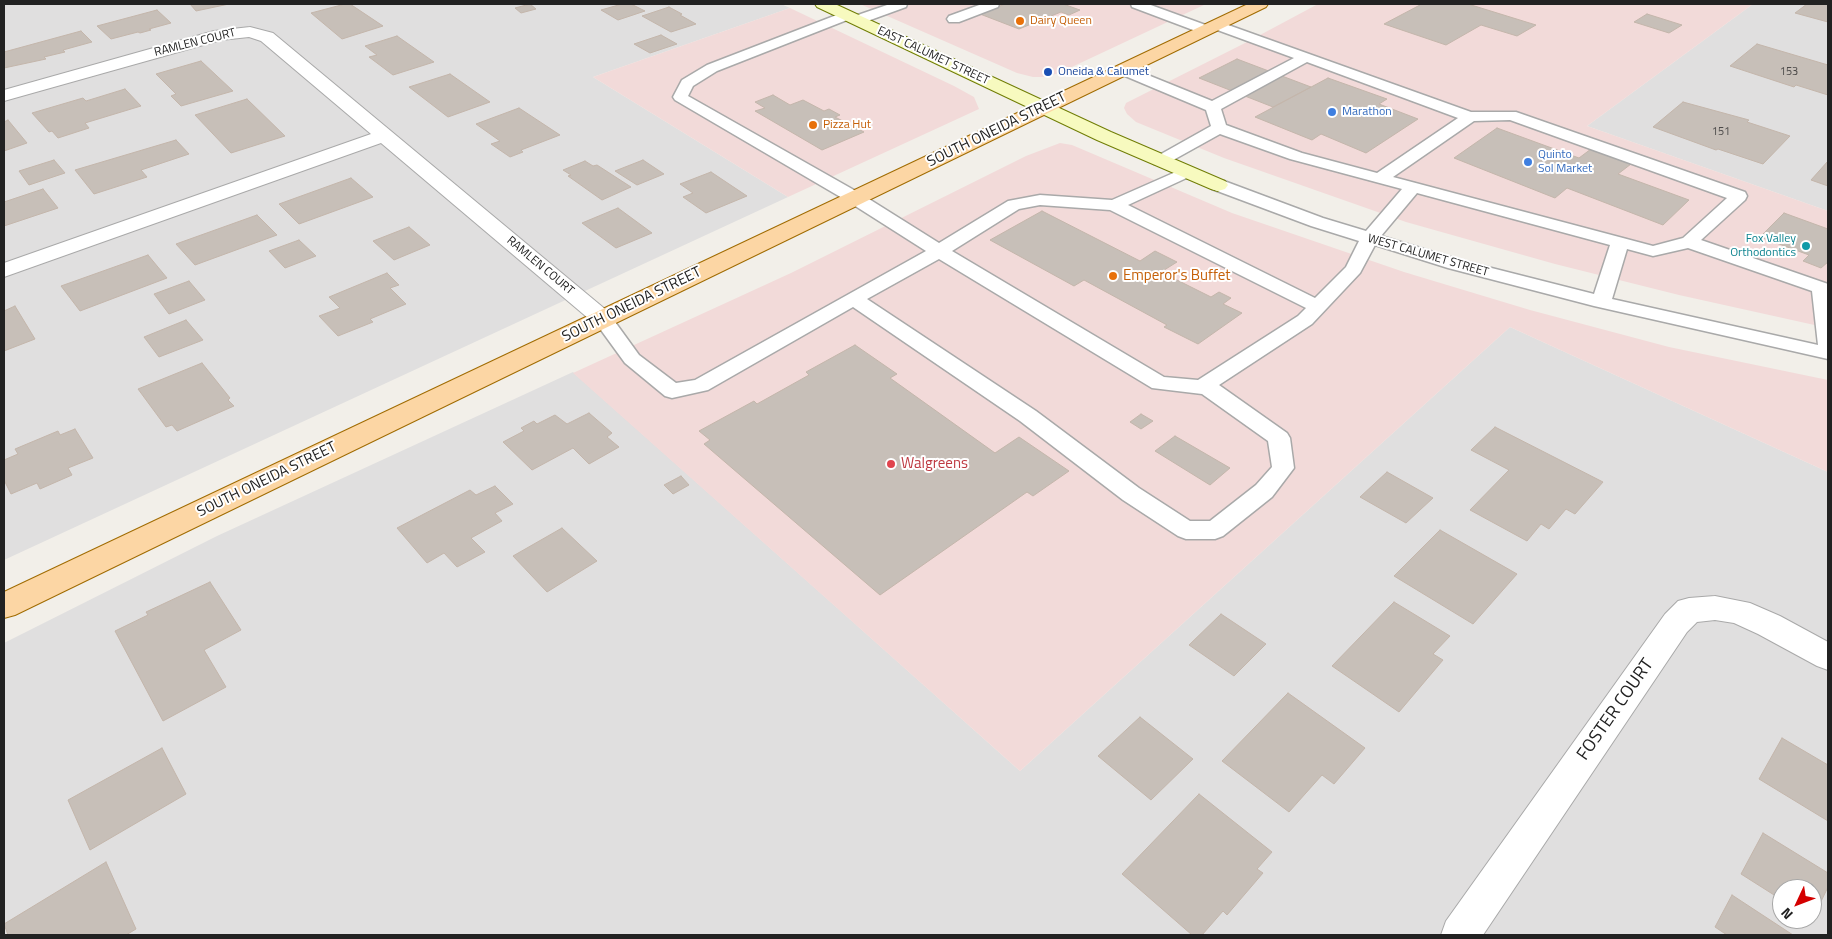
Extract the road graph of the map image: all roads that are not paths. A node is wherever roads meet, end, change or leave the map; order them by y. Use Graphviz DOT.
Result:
graph roads {
  1 [pos="823,4"];
  2 [pos="901,4"];
  3 [pos="993,4"];
  4 [pos="1136,4"];
  5 [pos="1260,4"];
  6 [pos="852,17"];
  7 [pos="954,19"];
  8 [pos="1211,27"];
  9 [pos="1306,57"];
  10 [pos="1122,70"];
  11 [pos="4,96"];
  12 [pos="1044,107"];
  13 [pos="1213,107"];
  14 [pos="1470,117"];
  15 [pos="1219,128"];
  16 [pos="384,136"];
  17 [pos="1160,161"];
  18 [pos="1187,172"];
  19 [pos="1379,179"];
  20 [pos="1218,185"];
  21 [pos="1412,188"];
  22 [pos="855,198"];
  23 [pos="1114,205"];
  24 [pos="1369,239"];
  25 [pos="1620,242"];
  26 [pos="1689,242"];
  27 [pos="939,251"];
  28 [pos="4,270"];
  29 [pos="854,299"];
  30 [pos="1601,302"];
  31 [pos="1318,307"];
  32 [pos="603,319"];
  33 [pos="1828,346"];
  34 [pos="1828,353"];
  35 [pos="1204,385"];
  36 [pos="4,606"];
  37 [pos="1828,657"];
  38 [pos="1460,935"];
  1 -- 6 [label="main road, EAST CALUMET STREET"];
  2 -- 6 [label="lane"];
  3 -- 7 [label="lane"];
  4 -- 8 [label="lane"];
  5 -- 8 [label="main road, SOUTH ONEIDA STREET"];
  6 -- 12 [label="main road, EAST CALUMET STREET"];
  6 -- 22 [label="lane"];
  8 -- 9 [label="lane"];
  8 -- 10 [label="main road, SOUTH ONEIDA STREET"];
  9 -- 13 [label="lane"];
  9 -- 14 [label="lane"];
  10 -- 12 [label="main road, SOUTH ONEIDA STREET"];
  10 -- 13 [label="lane"];
  11 -- 16 [label="street, RAMLEN COURT"];
  12 -- 17 [label="main road, WEST CALUMET STREET"];
  12 -- 22 [label="main road, SOUTH ONEIDA STREET"];
  13 -- 15 [label="lane"];
  14 -- 19 [label="lane"];
  14 -- 26 [label="lane"];
  15 -- 17 [label="lane"];
  15 -- 19 [label="lane"];
  16 -- 28 [label="street"];
  16 -- 32 [label="street, RAMLEN COURT"];
  17 -- 18 [label="main road, WEST CALUMET STREET"];
  18 -- 20 [label="main road, WEST CALUMET STREET"];
  18 -- 23 [label="lane"];
  19 -- 21 [label="lane"];
  20 -- 24 [label="lane, WEST CALUMET STREET"];
  21 -- 24 [label="lane"];
  21 -- 25 [label="lane"];
  22 -- 27 [label="lane"];
  22 -- 32 [label="main road, SOUTH ONEIDA STREET"];
  23 -- 27 [label="lane"];
  23 -- 31 [label="lane"];
  24 -- 30 [label="lane, WEST CALUMET STREET"];
  24 -- 31 [label="lane"];
  25 -- 26 [label="lane"];
  25 -- 30 [label="lane"];
  26 -- 33 [label="lane"];
  27 -- 29 [label="lane"];
  27 -- 35 [label="lane"];
  29 -- 32 [label="lane"];
  29 -- 35 [label="lane"];
  30 -- 34 [label="lane, WEST CALUMET STREET"];
  31 -- 35 [label="lane"];
  32 -- 36 [label="main road, SOUTH ONEIDA STREET"];
  37 -- 38 [label="street, FOSTER COURT"];
}
